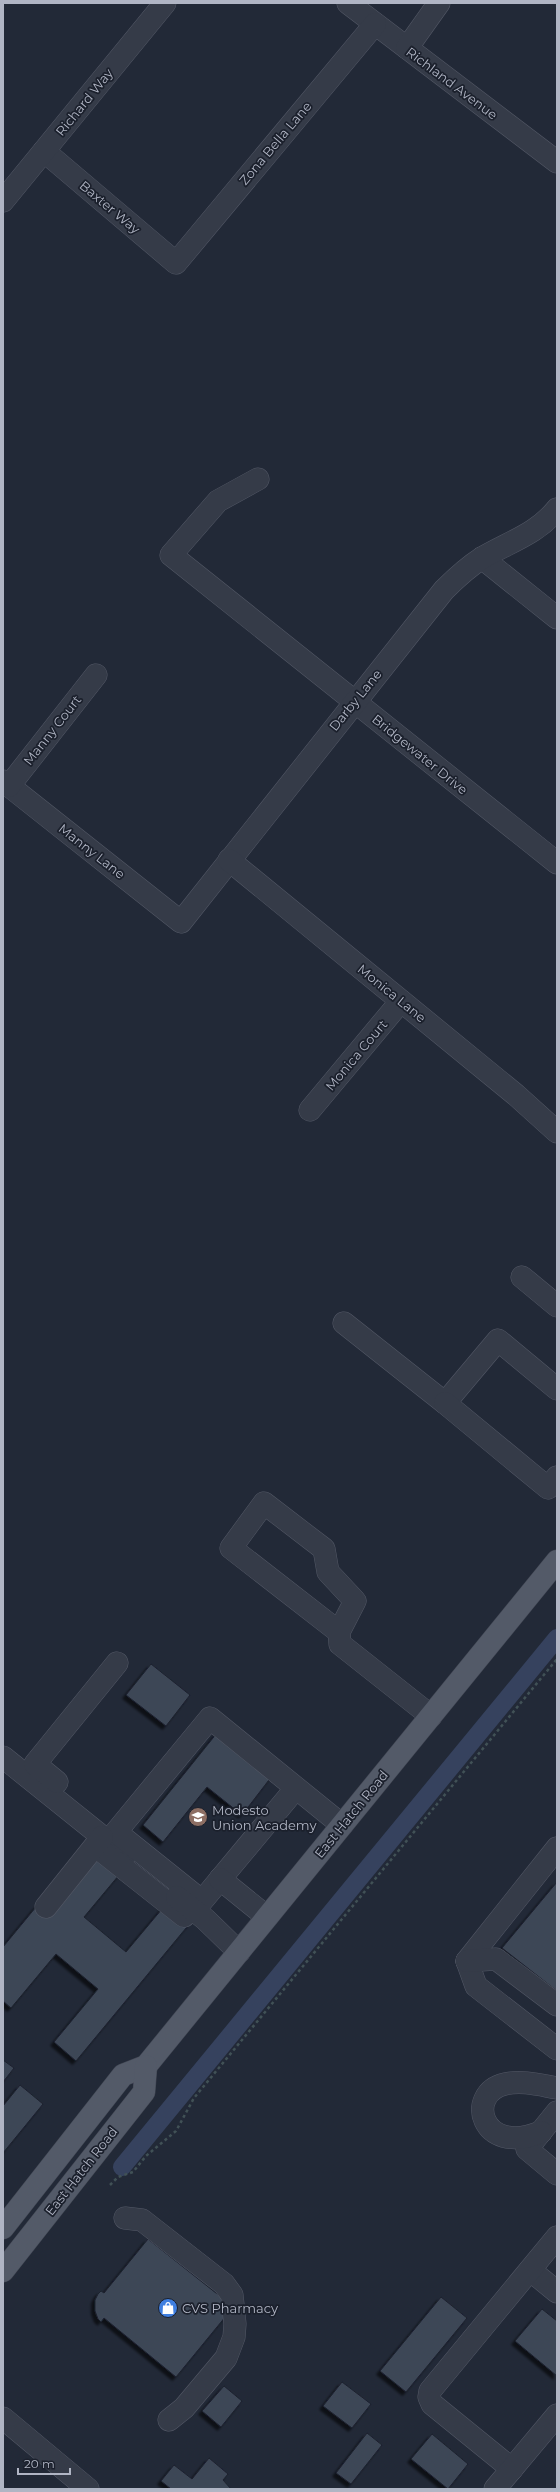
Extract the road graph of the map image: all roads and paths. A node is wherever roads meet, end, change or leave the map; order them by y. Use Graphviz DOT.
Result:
graph roads {
  1 [pos="166,3"];
  2 [pos="348,3"];
  3 [pos="439,3"];
  4 [pos="375,24"];
  5 [pos="406,48"];
  6 [pos="44,151"];
  7 [pos="557,162"];
  8 [pos="3,201"];
  9 [pos="176,263"];
  10 [pos="258,479"];
  11 [pos="557,509"];
  12 [pos="482,558"];
  13 [pos="557,618"];
  14 [pos="96,675"];
  15 [pos="354,701"];
  16 [pos="6,783"];
  17 [pos="229,860"];
  18 [pos="557,863"];
  19 [pos="181,922"];
  20 [pos="401,1001"];
  21 [pos="310,1110"];
  22 [pos="555,1130"];
  23 [pos="522,1277"];
  24 [pos="557,1306"];
  25 [pos="344,1323"];
  26 [pos="557,1389"];
  27 [pos="444,1404"];
  28 [pos="557,1477"];
  29 [pos="557,1561"];
  30 [pos="339,1632"];
  31 [pos="557,1659"];
  32 [pos="117,1663"];
  33 [pos="430,1716"];
  34 [pos="3,1757"];
  35 [pos="3,1773"];
  36 [pos="296,1788"];
  37 [pos="342,1825"];
  38 [pos="104,1838"];
  39 [pos="557,1848"];
  40 [pos="220,1879"];
  41 [pos="46,1907"];
  42 [pos="267,1917"];
  43 [pos="238,1952"];
  44 [pos="467,1961"];
  45 [pos="557,2005"];
  46 [pos="557,2050"];
  47 [pos="146,2066"];
  48 [pos="557,2088"];
  49 [pos="557,2112"];
  50 [pos="541,2132"];
  51 [pos="557,2174"];
  52 [pos="110,2185"];
  53 [pos="126,2218"];
  54 [pos="3,2228"];
  55 [pos="557,2237"];
  56 [pos="530,2270"];
  57 [pos="3,2271"];
  58 [pos="557,2292"];
  59 [pos="557,2415"];
  60 [pos="3,2418"];
  61 [pos="169,2420"];
  62 [pos="512,2469"];
  63 [pos="496,2488"];
  64 [pos="88,2489"];
  1 -- 6 [label="street, Richard Way"];
  2 -- 4 [label="street, Richland Avenue"];
  3 -- 5 [label="street"];
  4 -- 5 [label="street, Richland Avenue"];
  4 -- 9 [label="street, Zona Bella Lane"];
  5 -- 7 [label="street, Richland Avenue"];
  6 -- 8 [label="street, Richard Way"];
  6 -- 9 [label="street, Baxter Way"];
  10 -- 15 [label="street, Bridgewater Drive"];
  11 -- 12 [label="street, Darby Lane"];
  12 -- 13 [label="street"];
  12 -- 15 [label="street, Darby Lane"];
  14 -- 16 [label="street, Manny Court"];
  15 -- 17 [label="street, Darby Lane"];
  15 -- 18 [label="street, Bridgewater Drive"];
  16 -- 19 [label="street, Manny Lane"];
  17 -- 19 [label="street, Darby Lane"];
  17 -- 20 [label="street, Monica Lane"];
  20 -- 21 [label="street, Monica Court"];
  20 -- 22 [label="street, Monica Lane"];
  23 -- 24 [label="street"];
  25 -- 27 [label="street"];
  26 -- 27 [label="street"];
  27 -- 28 [label="street"];
  29 -- 33 [label="main road, East Hatch Road"];
  30 -- 30 [label="street"];
  30 -- 33 [label="street"];
  31 -- 52 [label="path"];
  32 -- 38 [label="street"];
  33 -- 37 [label="main road, East Hatch Road"];
  34 -- 38 [label="street"];
  35 -- 38 [label="street"];
  36 -- 37 [label="street"];
  36 -- 38 [label="street"];
  36 -- 40 [label="street"];
  37 -- 42 [label="main road, East Hatch Road"];
  38 -- 40 [label="street"];
  38 -- 41 [label="street"];
  38 -- 43 [label="street"];
  39 -- 44 [label="street"];
  40 -- 42 [label="street"];
  42 -- 43 [label="main road, East Hatch Road"];
  43 -- 47 [label="main road, East Hatch Road"];
  44 -- 45 [label="street"];
  44 -- 46 [label="street"];
  47 -- 54 [label="main road, East Hatch Road"];
  47 -- 57 [label="main road, East Hatch Road"];
  48 -- 50 [label="street"];
  49 -- 50 [label="street"];
  50 -- 51 [label="street"];
  53 -- 61 [label="street"];
  55 -- 56 [label="street"];
  56 -- 58 [label="street"];
  56 -- 62 [label="street"];
  59 -- 62 [label="street"];
  60 -- 64 [label="street"];
  62 -- 63 [label="street"];
}
